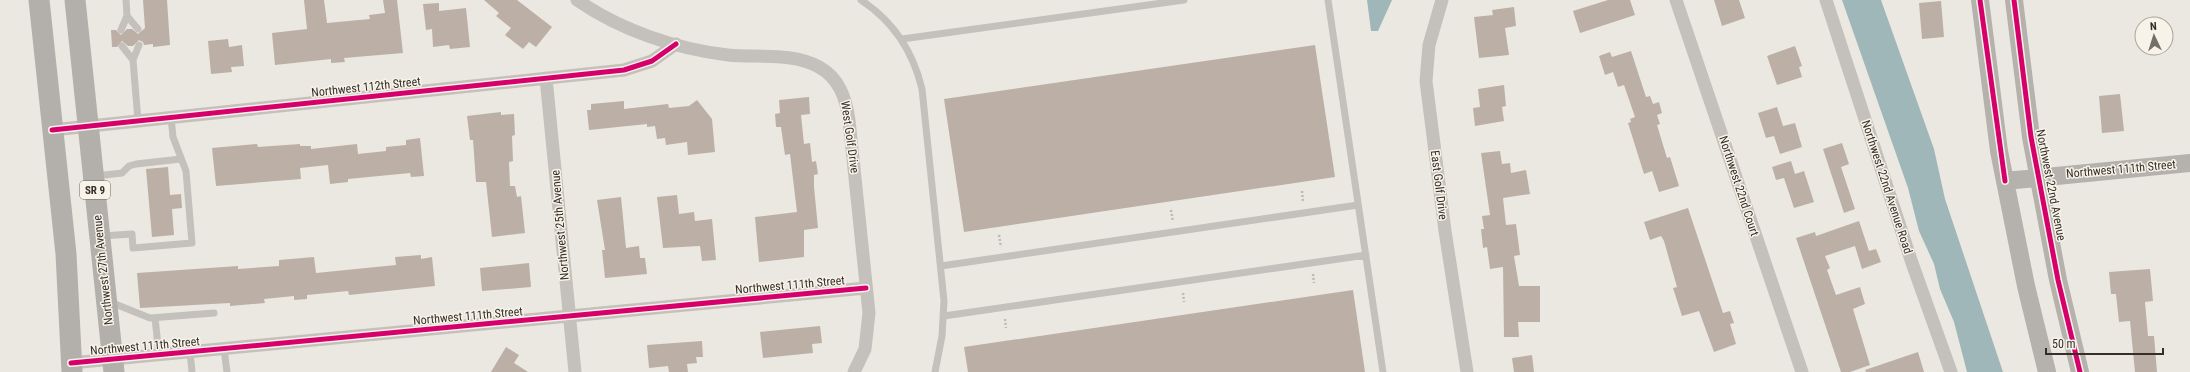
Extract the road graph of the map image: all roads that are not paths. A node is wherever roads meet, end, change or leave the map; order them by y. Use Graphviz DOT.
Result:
graph roads {
  1 [pos="39,0"];
  2 [pos="75,0"];
  3 [pos="126,0"];
  4 [pos="577,0"];
  5 [pos="860,0"];
  6 [pos="1184,0"];
  7 [pos="1328,0"];
  8 [pos="1442,0"];
  9 [pos="1676,0"];
  10 [pos="1826,0"];
  11 [pos="1980,0"];
  12 [pos="2014,0"];
  13 [pos="127,16"];
  14 [pos="138,29"];
  15 [pos="121,30"];
  16 [pos="902,39"];
  17 [pos="676,44"];
  18 [pos="139,45"];
  19 [pos="122,46"];
  20 [pos="133,60"];
  21 [pos="546,78"];
  22 [pos="171,117"];
  23 [pos="138,120"];
  24 [pos="88,126"];
  25 [pos="52,130"];
  26 [pos="181,159"];
  27 [pos="2190,163"];
  28 [pos="94,176"];
  29 [pos="2038,177"];
  30 [pos="2005,182"];
  31 [pos="1358,205"];
  32 [pos="100,236"];
  33 [pos="1366,255"];
  34 [pos="941,266"];
  35 [pos="866,288"];
  36 [pos="106,301"];
  37 [pos="214,313"];
  38 [pos="569,316"];
  39 [pos="944,316"];
  40 [pos="155,318"];
  41 [pos="224,349"];
  42 [pos="190,352"];
  43 [pos="159,355"];
  44 [pos="113,366"];
  45 [pos="72,368"];
  46 [pos="192,372"];
  47 [pos="227,372"];
  48 [pos="575,372"];
  49 [pos="854,372"];
  50 [pos="935,372"];
  51 [pos="1383,372"];
  52 [pos="1467,372"];
  53 [pos="1802,372"];
  54 [pos="1951,372"];
  55 [pos="2047,372"];
  56 [pos="2080,372"];
  1 -- 25 [label="main road"];
  2 -- 24 [label="main road, Northwest 27th Avenue / SR 9"];
  3 -- 13 [label="lane"];
  4 -- 17 [label="street, West Golf Drive"];
  5 -- 16 [label="lane"];
  6 -- 16 [label="lane"];
  7 -- 31 [label="lane"];
  8 -- 52 [label="street, East Golf Drive"];
  9 -- 53 [label="street, Northwest 22nd Court"];
  10 -- 54 [label="street, Northwest 22nd Avenue Road"];
  11 -- 30 [label="main road"];
  12 -- 29 [label="main road, Northwest 22nd Avenue"];
  13 -- 14 [label="lane"];
  13 -- 15 [label="lane"];
  16 -- 34 [label="lane"];
  17 -- 21 [label="street, Northwest 112th Street"];
  17 -- 35 [label="street, West Golf Drive"];
  18 -- 20 [label="lane"];
  19 -- 20 [label="lane"];
  20 -- 23 [label="lane"];
  21 -- 22 [label="street, Northwest 112th Street"];
  21 -- 38 [label="street, Northwest 25th Avenue"];
  22 -- 23 [label="street, Northwest 112th Street"];
  22 -- 26 [label="lane"];
  23 -- 24 [label="street, Northwest 112th Street"];
  24 -- 25 [label="street, Northwest 112th Street"];
  24 -- 28 [label="main road, Northwest 27th Avenue / SR 9"];
  25 -- 45 [label="main road"];
  26 -- 28 [label="lane"];
  26 -- 32 [label="lane"];
  27 -- 29 [label="main road, Northwest 111th Street"];
  28 -- 32 [label="main road, Northwest 27th Avenue / SR 9"];
  29 -- 30 [label="main road, Northwest 111th Street"];
  29 -- 56 [label="main road, Northwest 22nd Avenue"];
  30 -- 55 [label="main road"];
  31 -- 33 [label="lane"];
  31 -- 34 [label="lane"];
  32 -- 36 [label="main road, Northwest 27th Avenue / SR 9"];
  33 -- 39 [label="lane"];
  33 -- 51 [label="lane"];
  34 -- 39 [label="lane"];
  35 -- 38 [label="street, Northwest 111th Street"];
  35 -- 49 [label="street, West Golf Drive"];
  36 -- 40 [label="lane"];
  36 -- 44 [label="main road, Northwest 27th Avenue / SR 9"];
  37 -- 40 [label="lane"];
  38 -- 41 [label="street, Northwest 111th Street"];
  38 -- 48 [label="street, Northwest 25th Avenue"];
  39 -- 50 [label="lane"];
  40 -- 43 [label="lane"];
  41 -- 42 [label="street, Northwest 111th Street"];
  41 -- 47 [label="lane"];
  42 -- 43 [label="street, Northwest 111th Street"];
  42 -- 46 [label="lane"];
  43 -- 44 [label="street, Northwest 111th Street"];
  44 -- 45 [label="street, Northwest 111th Street"];
}
